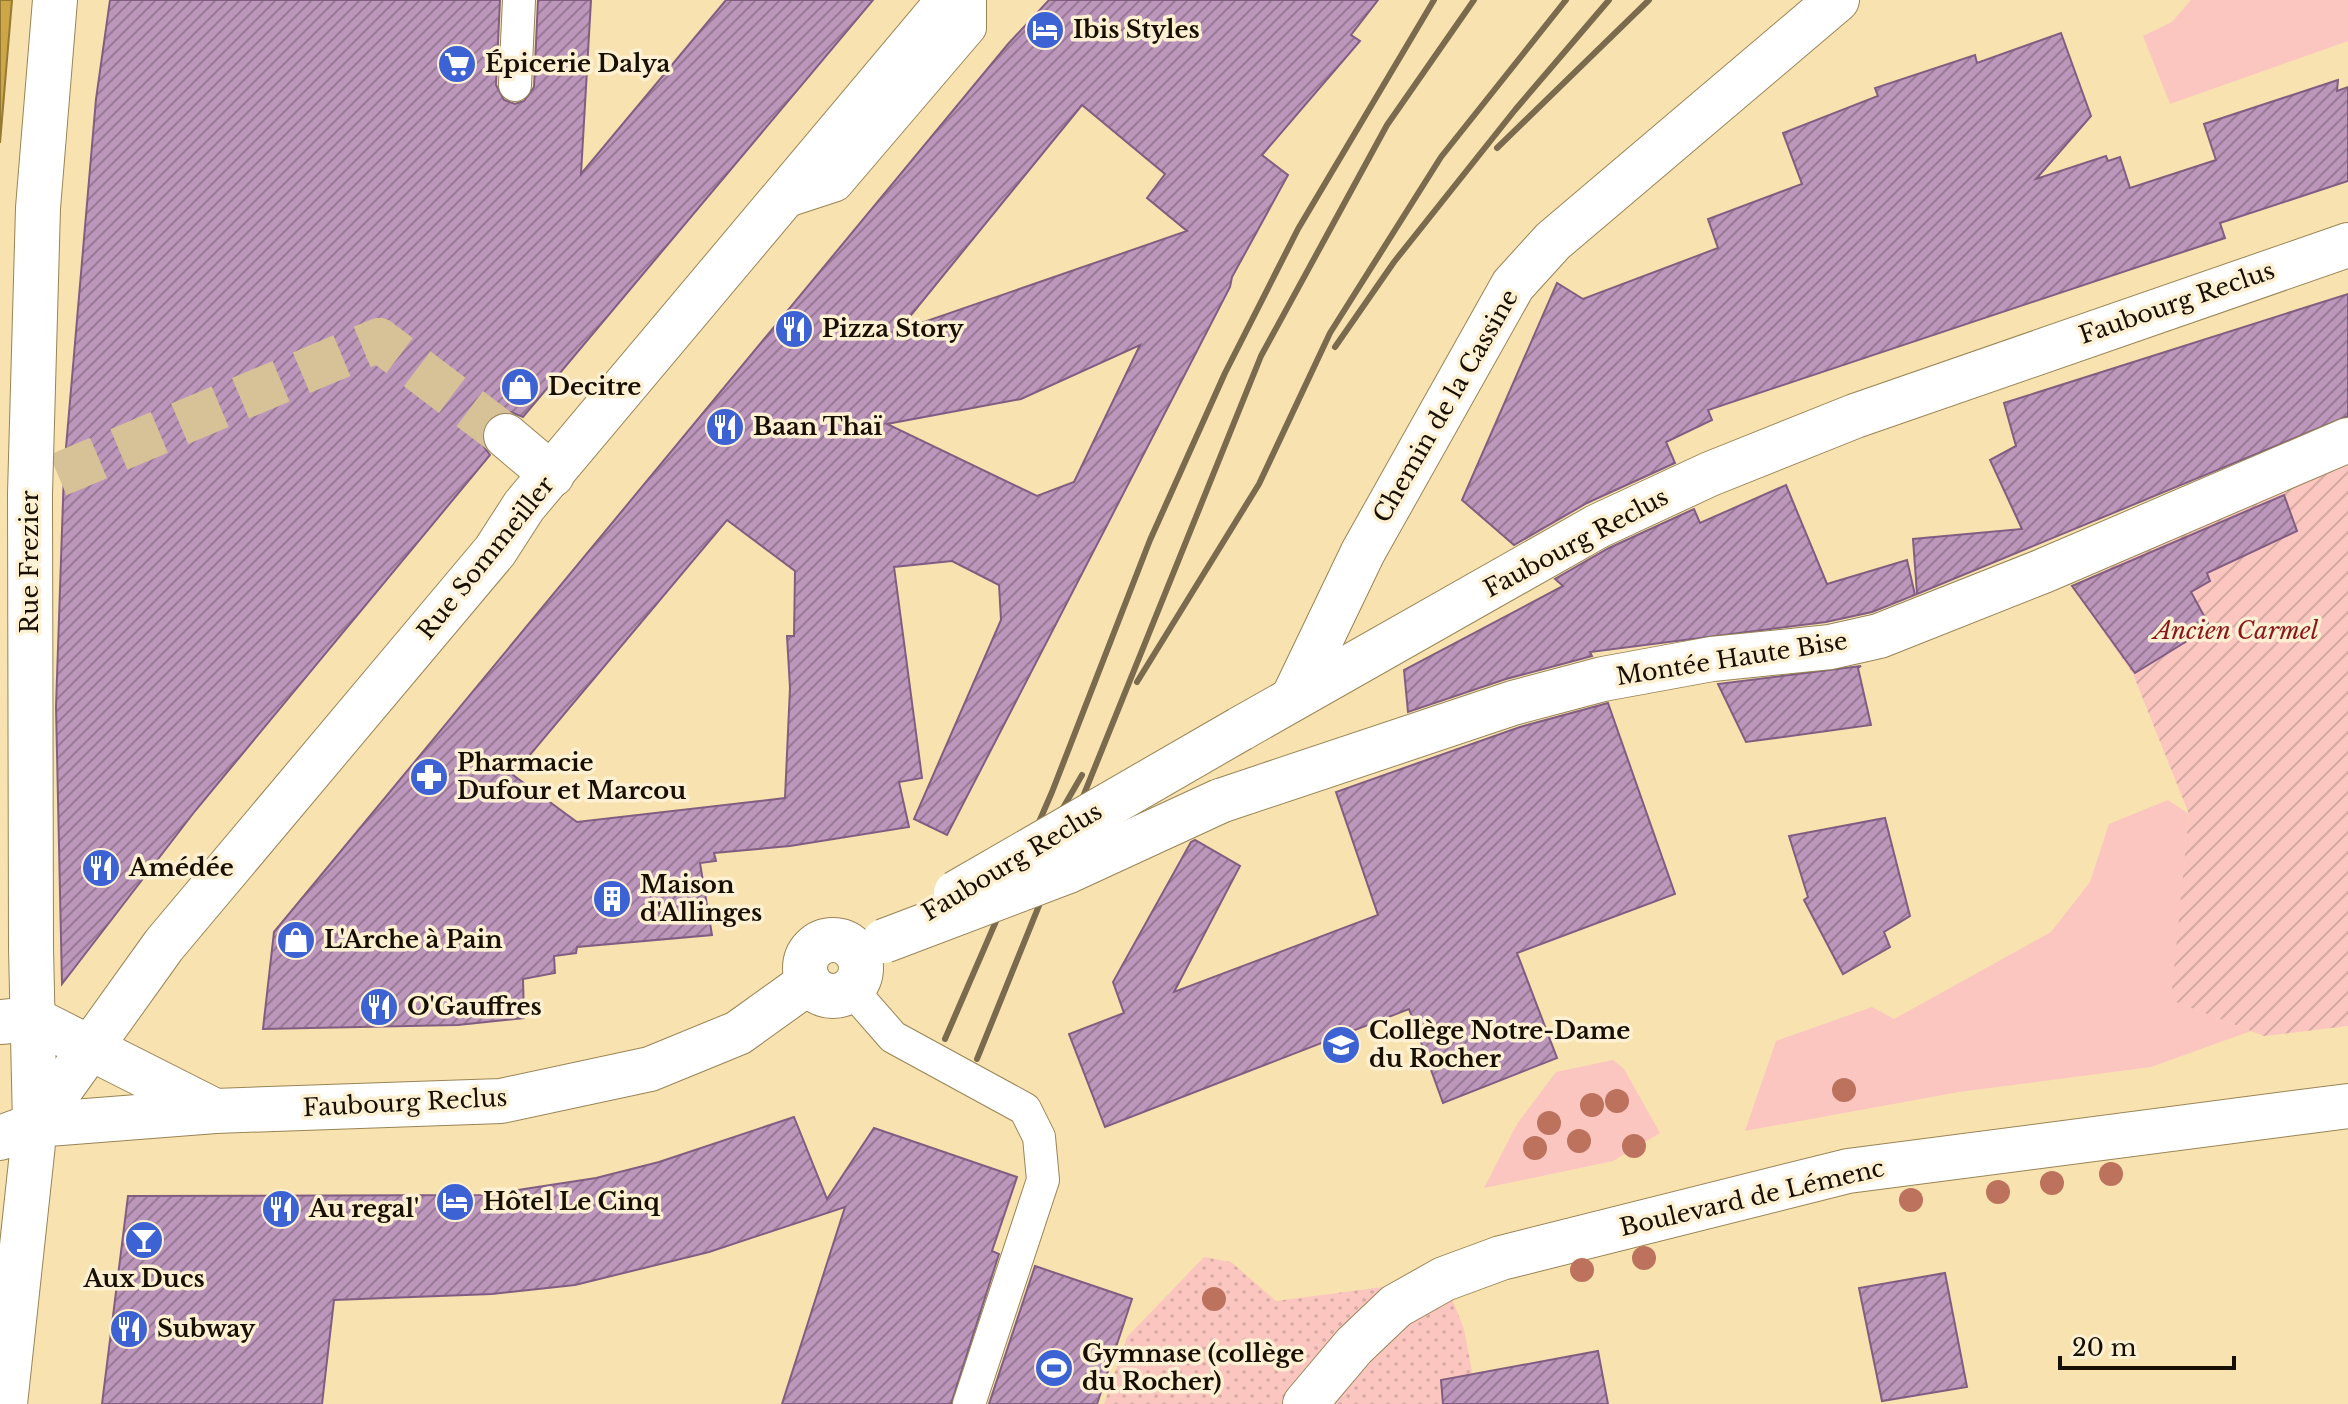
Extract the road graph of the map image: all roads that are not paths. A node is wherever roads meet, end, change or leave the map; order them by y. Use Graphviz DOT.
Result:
graph roads {
  1 [pos="55,0"];
  2 [pos="519,0"];
  3 [pos="949,0"];
  4 [pos="970,0"];
  5 [pos="1837,0"];
  6 [pos="515,85"];
  7 [pos="781,203"];
  8 [pos="2348,245"];
  9 [pos="506,436"];
  10 [pos="2348,440"];
  11 [pos="552,475"];
  12 [pos="1293,698"];
  13 [pos="850,966"];
  14 [pos="17,1020"];
  15 [pos="90,1049"];
  16 [pos="2348,1106"];
  17 [pos="215,1111"];
  18 [pos="18,1132"];
  19 [pos="5,1404"];
  20 [pos="969,1404"];
  21 [pos="1305,1404"];
  1 -- 14 [label="main road, Rue Frezier"];
  2 -- 6 [label="lane"];
  3 -- 7 [label="main road, Rue Sommeiller"];
  4 -- 7 [label="lane"];
  5 -- 12 [label="main road, Chemin de la Cassine"];
  7 -- 11 [label="main road, Rue Sommeiller"];
  8 -- 12 [label="main road, Faubourg Reclus"];
  9 -- 11 [label="main road"];
  10 -- 13 [label="main road, Montée Haute Bise, bridge"];
  11 -- 15 [label="main road, Rue Sommeiller"];
  12 -- 13 [label="main road, Faubourg Reclus, bridge"];
  13 -- 17 [label="main road, Faubourg Reclus"];
  13 -- 20 [label="lane"];
  14 -- 15 [label="main road, Faubourg Reclus"];
  14 -- 18 [label="main road, Rue Frezier"];
  15 -- 17 [label="main road, Faubourg Reclus"];
  15 -- 18 [label="main road, Rue Sommeiller"];
  16 -- 21 [label="main road, Boulevard de Lémenc"];
  17 -- 18 [label="main road, Faubourg Reclus"];
  18 -- 19 [label="main road, Rue Frezier"];
}
